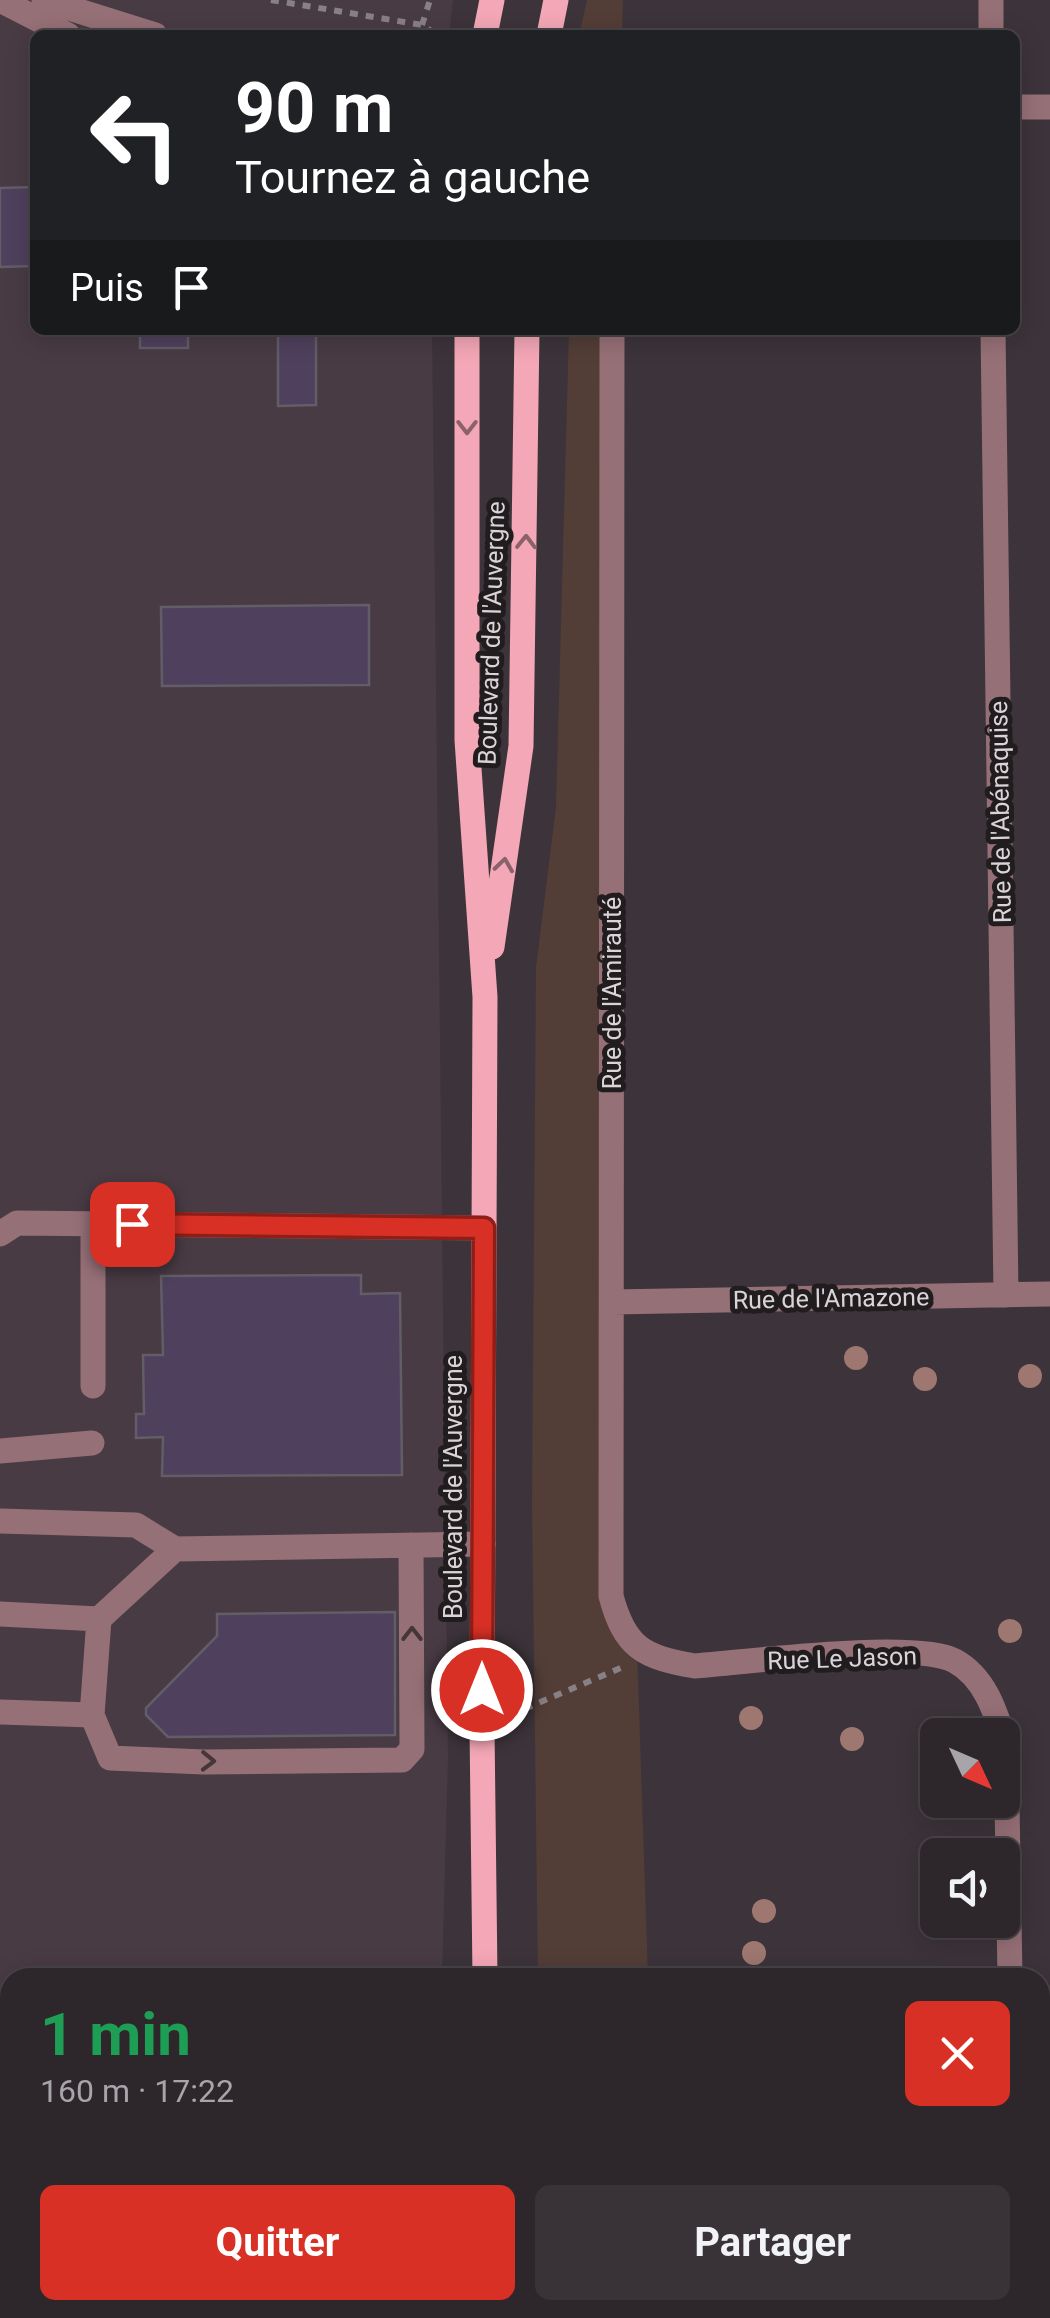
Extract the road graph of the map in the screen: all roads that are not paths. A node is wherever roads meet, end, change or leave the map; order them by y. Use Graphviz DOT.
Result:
graph roads {
  1 [pos="0,0"];
  2 [pos="44,0"];
  3 [pos="492,0"];
  4 [pos="556,0"];
  5 [pos="991,0"];
  6 [pos="58,30"];
  7 [pos="139,30"];
  8 [pos="485,30"];
  9 [pos="550,30"];
  10 [pos="991,30"];
  11 [pos="1020,107"];
  12 [pos="1050,107"];
  13 [pos="467,335"];
  14 [pos="527,335"];
  15 [pos="612,335"];
  16 [pos="994,335"];
  17 [pos="485,996"];
  18 [pos="93,1224"];
  19 [pos="484,1228"];
  20 [pos="0,1234"];
  21 [pos="1050,1294"];
  22 [pos="1006,1295"];
  23 [pos="612,1302"];
  24 [pos="93,1386"];
  25 [pos="92,1443"];
  26 [pos="0,1450"];
  27 [pos="0,1521"];
  28 [pos="483,1544"];
  29 [pos="411,1545"];
  30 [pos="175,1550"];
  31 [pos="0,1614"];
  32 [pos="99,1619"];
  33 [pos="644,1652"];
  34 [pos="0,1712"];
  35 [pos="92,1715"];
  36 [pos="485,1968"];
  37 [pos="1010,1968"];
  1 -- 6 [label="street"];
  2 -- 7 [label="street"];
  3 -- 8 [label="main road"];
  4 -- 9 [label="main road"];
  5 -- 10 [label="street"];
  11 -- 12 [label="street"];
  13 -- 17 [label="main road, Boulevard de l'Auvergne, one-way"];
  17 -- 14 [label="main road, Boulevard de l'Auvergne, one-way"];
  15 -- 23 [label="street, Rue de l'Amirauté"];
  16 -- 22 [label="street, Rue de l'Abénaquise"];
  17 -- 19 [label="main road, Boulevard de l'Auvergne"];
  18 -- 19 [label="street"];
  18 -- 20 [label="street"];
  18 -- 24 [label="street"];
  19 -- 28 [label="main road, Boulevard de l'Auvergne"];
  21 -- 22 [label="street, Rue de l'Amazone"];
  22 -- 23 [label="street, Rue de l'Amazone"];
  23 -- 33 [label="street, Rue de l'Amirauté"];
  25 -- 26 [label="street"];
  27 -- 30 [label="street"];
  28 -- 29 [label="street"];
  28 -- 36 [label="main road, Boulevard de l'Auvergne"];
  29 -- 30 [label="street"];
  35 -- 29 [label="street, one-way"];
  30 -- 32 [label="street"];
  31 -- 32 [label="street"];
  32 -- 35 [label="street"];
  33 -- 37 [label="street, Rue Le Jason"];
  34 -- 35 [label="street"];
}
